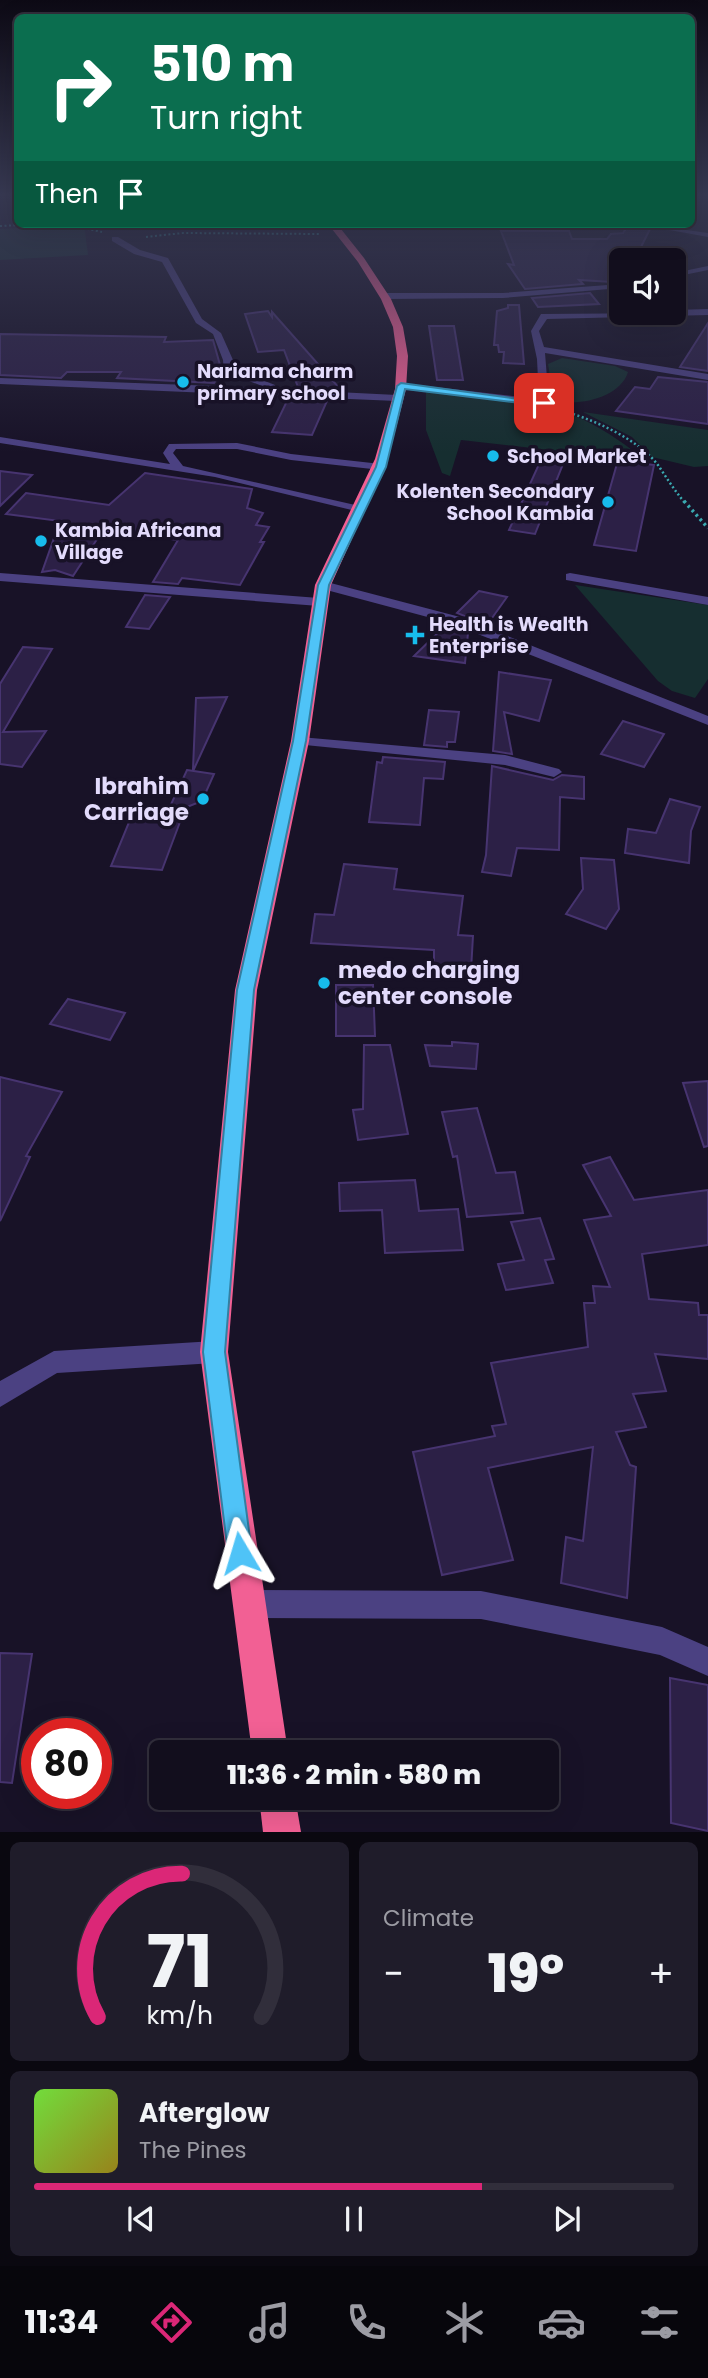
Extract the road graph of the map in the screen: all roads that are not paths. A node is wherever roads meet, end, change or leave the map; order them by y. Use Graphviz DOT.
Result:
graph roads {
  1 [pos="177,281"];
  2 [pos="374,281"];
  3 [pos="609,288"];
  4 [pos="385,296"];
  5 [pos="708,312"];
  6 [pos="540,349"];
  7 [pos="708,377"];
  8 [pos="0,381"];
  9 [pos="282,391"];
  10 [pos="399,392"];
  11 [pos="0,440"];
  12 [pos="381,467"];
  13 [pos="179,468"];
  14 [pos="360,509"];
  15 [pos="0,577"];
  16 [pos="570,577"];
  17 [pos="321,593"];
  18 [pos="708,601"];
  19 [pos="708,721"];
  20 [pos="300,741"];
  21 [pos="554,772"];
  22 [pos="214,1352"];
  23 [pos="0,1395"];
  24 [pos="247,1604"];
  25 [pos="708,1662"];
  26 [pos="268,1740"];
  27 [pos="279,1810"];
  28 [pos="282,1832"];
  1 -- 9 [label="street"];
  2 -- 4 [label="highway"];
  3 -- 4 [label="street"];
  4 -- 10 [label="highway"];
  5 -- 6 [label="street"];
  6 -- 7 [label="street"];
  6 -- 10 [label="street"];
  8 -- 9 [label="street"];
  9 -- 10 [label="street"];
  10 -- 12 [label="highway"];
  11 -- 13 [label="street"];
  12 -- 13 [label="street"];
  12 -- 14 [label="highway"];
  13 -- 14 [label="street"];
  14 -- 17 [label="highway"];
  15 -- 17 [label="street"];
  16 -- 18 [label="street"];
  17 -- 19 [label="street"];
  17 -- 20 [label="highway"];
  20 -- 21 [label="street"];
  20 -- 22 [label="highway"];
  22 -- 23 [label="street"];
  22 -- 24 [label="highway"];
  24 -- 25 [label="street"];
  24 -- 26 [label="highway"];
  27 -- 28 [label="highway"];
}
